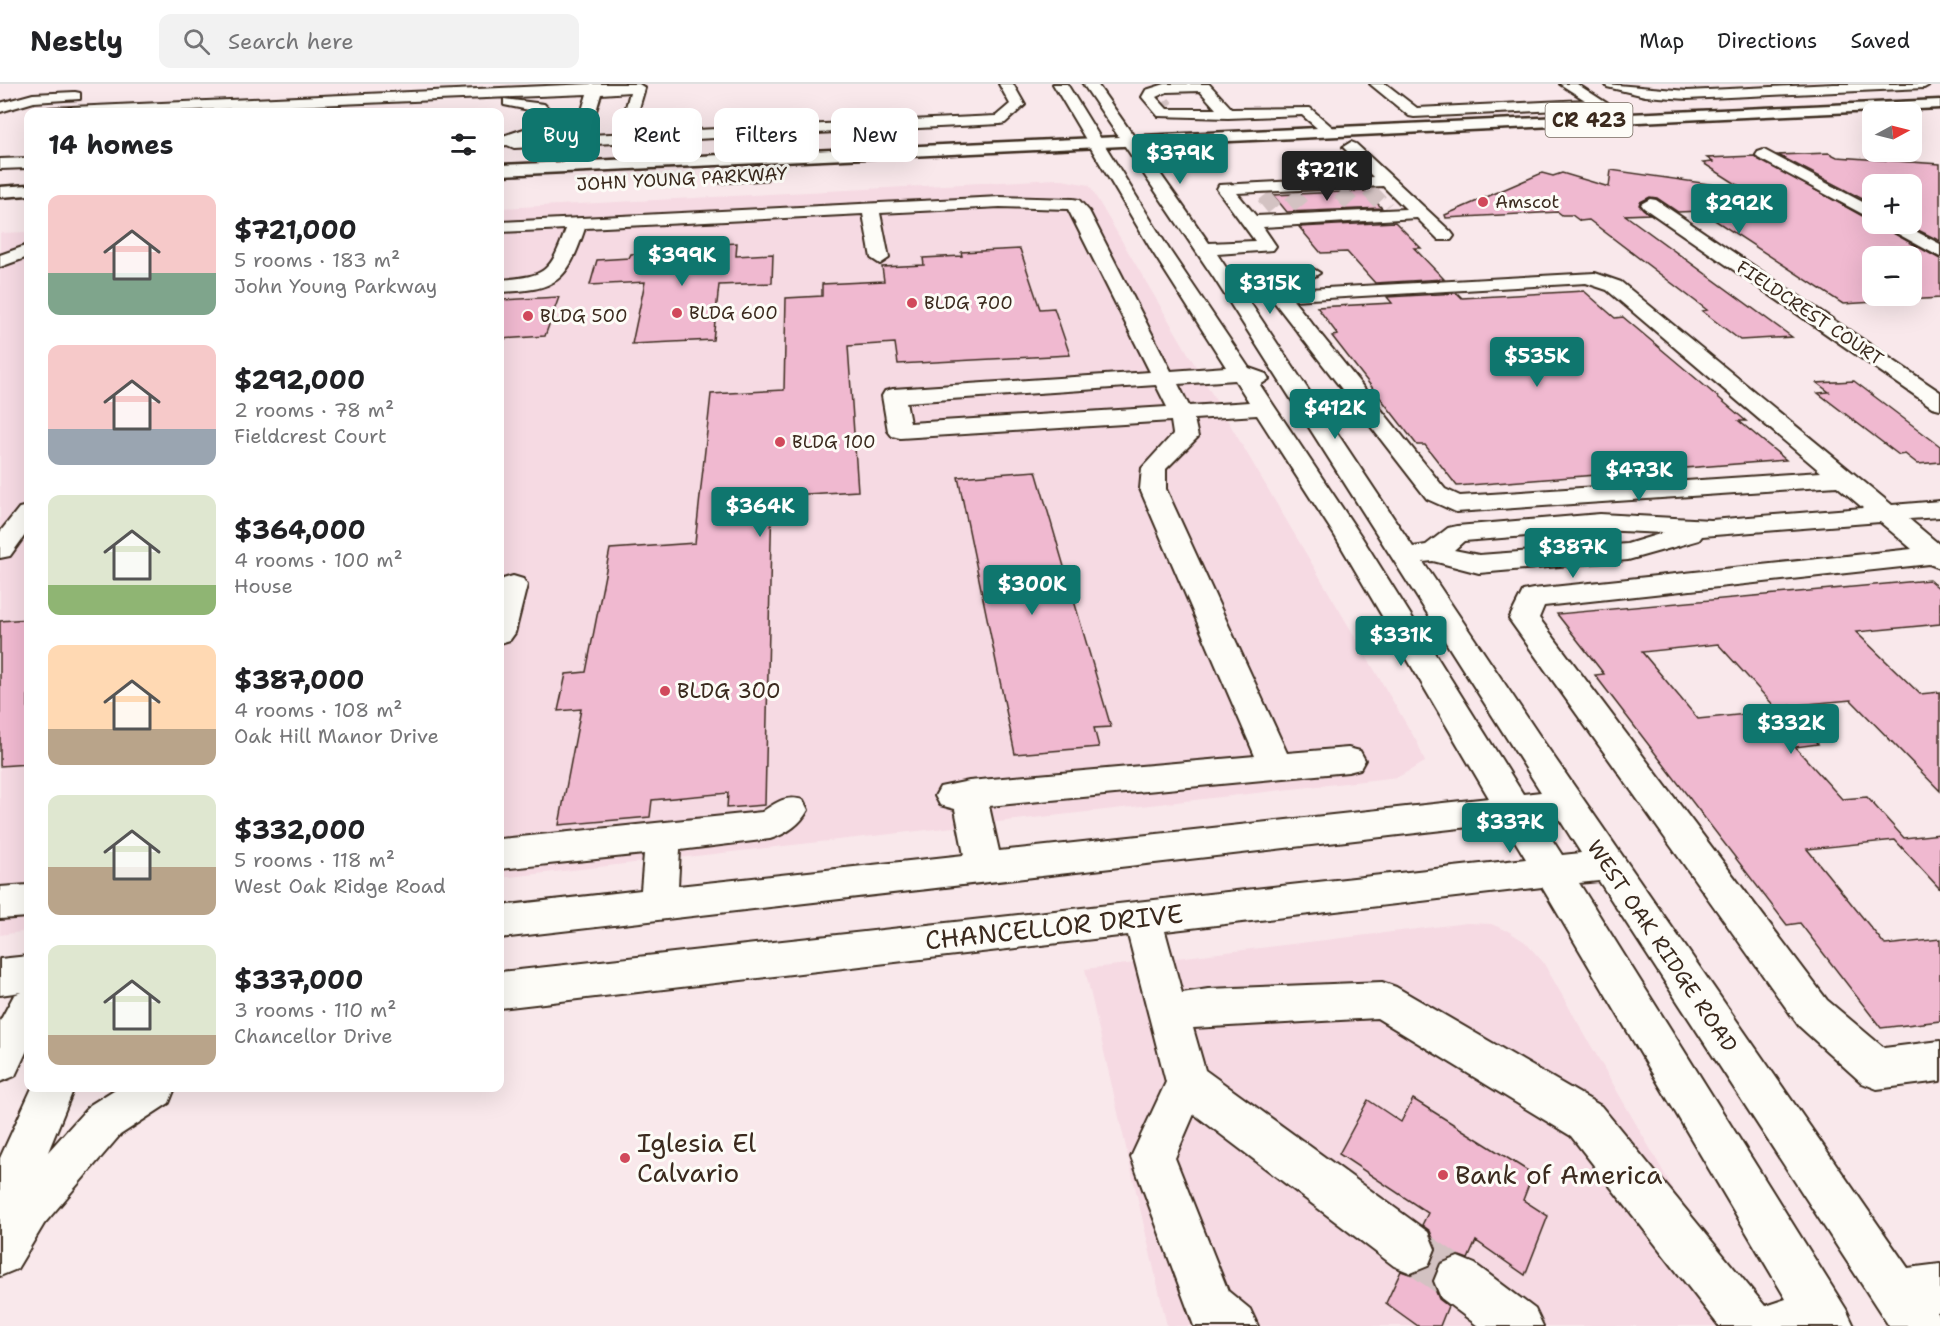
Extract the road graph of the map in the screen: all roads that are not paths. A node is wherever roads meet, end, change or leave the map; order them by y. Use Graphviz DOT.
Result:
graph roads {
  1 [pos="320,84"];
  2 [pos="407,84"];
  3 [pos="1006,84"];
  4 [pos="1060,84"];
  5 [pos="1090,84"];
  6 [pos="1377,84"];
  7 [pos="1567,84"];
  8 [pos="1612,84"];
  9 [pos="1924,84"];
  10 [pos="1203,85"];
  11 [pos="638,86"];
  12 [pos="1840,86"];
  13 [pos="596,87"];
  14 [pos="1796,87"];
  15 [pos="1178,89"];
  16 [pos="177,93"];
  17 [pos="396,98"];
  18 [pos="303,102"];
  19 [pos="1940,104"];
  20 [pos="0,108"];
  21 [pos="101,108"];
  22 [pos="158,108"];
  23 [pos="349,108"];
  24 [pos="590,108"];
  25 [pos="632,108"];
  26 [pos="24,114"];
  27 [pos="1209,114"];
  28 [pos="1228,114"];
  29 [pos="1940,117"];
  30 [pos="1922,118"];
  31 [pos="3,119"];
  32 [pos="1862,121"];
  33 [pos="1330,132"];
  34 [pos="600,139"];
  35 [pos="1129,141"];
  36 [pos="504,142"];
  37 [pos="522,142"];
  38 [pos="504,143"];
  39 [pos="1094,143"];
  40 [pos="1351,147"];
  41 [pos="1764,155"];
  42 [pos="1139,157"];
  43 [pos="1103,159"];
  44 [pos="24,163"];
  45 [pos="0,164"];
  46 [pos="504,170"];
  47 [pos="1387,181"];
  48 [pos="604,183"];
  49 [pos="24,190"];
  50 [pos="0,192"];
  51 [pos="1650,204"];
  52 [pos="871,209"];
  53 [pos="1862,209"];
  54 [pos="1421,213"];
  55 [pos="1251,222"];
  56 [pos="577,224"];
  57 [pos="504,227"];
  58 [pos="1908,234"];
  59 [pos="1445,236"];
  60 [pos="1202,249"];
  61 [pos="1940,251"];
  62 [pos="24,252"];
  63 [pos="880,258"];
  64 [pos="0,261"];
  65 [pos="1325,273"];
  66 [pos="1224,278"];
  67 [pos="504,286"];
  68 [pos="1240,373"];
  69 [pos="1162,379"];
  70 [pos="1940,402"];
  71 [pos="1263,408"];
  72 [pos="1181,413"];
  73 [pos="1842,478"];
  74 [pos="1940,509"];
  75 [pos="1885,513"];
  76 [pos="24,519"];
  77 [pos="0,550"];
  78 [pos="1418,554"];
  79 [pos="1938,557"];
  80 [pos="513,585"];
  81 [pos="504,618"];
  82 [pos="1348,760"];
  83 [pos="1276,766"];
  84 [pos="1566,802"];
  85 [pos="1514,809"];
  86 [pos="791,810"];
  87 [pos="663,838"];
  88 [pos="504,854"];
  89 [pos="1608,865"];
  90 [pos="985,868"];
  91 [pos="1551,872"];
  92 [pos="24,901"];
  93 [pos="0,903"];
  94 [pos="659,904"];
  95 [pos="1142,917"];
  96 [pos="504,922"];
  97 [pos="24,974"];
  98 [pos="0,977"];
  99 [pos="504,990"];
  100 [pos="1169,1014"];
  101 [pos="19,1020"];
  102 [pos="1940,1061"];
  103 [pos="0,1062"];
  104 [pos="1187,1083"];
  105 [pos="50,1092"];
  106 [pos="148,1092"];
  107 [pos="0,1211"];
  108 [pos="1411,1249"];
  109 [pos="0,1252"];
  110 [pos="1458,1281"];
  111 [pos="1918,1303"];
  112 [pos="1826,1321"];
  113 [pos="1233,1326"];
  114 [pos="1518,1326"];
  115 [pos="1750,1326"];
  116 [pos="1775,1326"];
  1 -- 18 [label="street"];
  2 -- 17 [label="street"];
  3 -- 34 [label="street"];
  4 -- 39 [label="street"];
  5 -- 35 [label="street, WEST OAK RIDGE ROAD"];
  6 -- 7 [label="street"];
  8 -- 14 [label="street"];
  9 -- 12 [label="street"];
  10 -- 15 [label="street"];
  10 -- 28 [label="street"];
  11 -- 13 [label="street"];
  11 -- 25 [label="street"];
  12 -- 14 [label="street"];
  13 -- 17 [label="street"];
  13 -- 24 [label="street"];
  15 -- 27 [label="street"];
  15 -- 27 [label="street"];
  16 -- 22 [label="street"];
  17 -- 18 [label="street"];
  18 -- 22 [label="street"];
  19 -- 33 [label="main road, JOHN YOUNG PARKWAY / CR 423"];
  20 -- 21 [label="street"];
  23 -- 36 [label="street"];
  26 -- 31 [label="street"];
  27 -- 28 [label="street"];
  28 -- 33 [label="street"];
  29 -- 30 [label="main road"];
  32 -- 40 [label="main road, JOHN YOUNG PARKWAY / CR 423"];
  33 -- 35 [label="main road, JOHN YOUNG PARKWAY / CR 423"];
  35 -- 39 [label="main road, JOHN YOUNG PARKWAY / CR 423"];
  35 -- 42 [label="street, WEST OAK RIDGE ROAD"];
  37 -- 38 [label="street"];
  39 -- 43 [label="street"];
  39 -- 46 [label="main road, JOHN YOUNG PARKWAY / CR 423"];
  40 -- 42 [label="main road, JOHN YOUNG PARKWAY / CR 423"];
  40 -- 47 [label="street"];
  41 -- 53 [label="street"];
  42 -- 43 [label="main road, JOHN YOUNG PARKWAY / CR 423"];
  42 -- 60 [label="street, WEST OAK RIDGE ROAD"];
  43 -- 48 [label="main road, JOHN YOUNG PARKWAY / CR 423"];
  43 -- 68 [label="street"];
  44 -- 45 [label="street"];
  47 -- 54 [label="street"];
  47 -- 55 [label="street"];
  49 -- 50 [label="main road"];
  51 -- 70 [label="street, FIELDCREST COURT"];
  52 -- 56 [label="street"];
  52 -- 63 [label="street"];
  52 -- 69 [label="street"];
  54 -- 55 [label="street"];
  54 -- 59 [label="street"];
  55 -- 60 [label="street"];
  56 -- 57 [label="street"];
  56 -- 67 [label="street"];
  58 -- 61 [label="street"];
  60 -- 66 [label="street, WEST OAK RIDGE ROAD"];
  62 -- 64 [label="street"];
  65 -- 66 [label="street"];
  66 -- 78 [label="street, WEST OAK RIDGE ROAD"];
  68 -- 69 [label="street"];
  68 -- 71 [label="street"];
  68 -- 78 [label="street"];
  69 -- 72 [label="street"];
  69 -- 72 [label="street"];
  71 -- 72 [label="street"];
  71 -- 85 [label="street"];
  72 -- 83 [label="street"];
  73 -- 73 [label="street"];
  73 -- 75 [label="street"];
  74 -- 75 [label="street"];
  75 -- 78 [label="street"];
  75 -- 79 [label="street"];
  76 -- 77 [label="street"];
  78 -- 84 [label="street, WEST OAK RIDGE ROAD"];
  79 -- 102 [label="street"];
  80 -- 81 [label="street"];
  82 -- 83 [label="street"];
  83 -- 90 [label="street"];
  84 -- 85 [label="street"];
  84 -- 89 [label="street, WEST OAK RIDGE ROAD"];
  85 -- 90 [label="street"];
  85 -- 91 [label="street"];
  86 -- 87 [label="street"];
  87 -- 88 [label="street"];
  87 -- 94 [label="street"];
  89 -- 91 [label="street, CHANCELLOR DRIVE"];
  89 -- 111 [label="street, WEST OAK RIDGE ROAD"];
  90 -- 94 [label="street"];
  91 -- 95 [label="street, CHANCELLOR DRIVE"];
  91 -- 112 [label="street"];
  92 -- 93 [label="street"];
  94 -- 96 [label="street"];
  95 -- 99 [label="street, CHANCELLOR DRIVE"];
  95 -- 100 [label="street"];
  97 -- 98 [label="street"];
  100 -- 104 [label="street"];
  100 -- 115 [label="street"];
  101 -- 103 [label="street"];
  104 -- 108 [label="street"];
  104 -- 113 [label="street"];
  105 -- 107 [label="street"];
  106 -- 109 [label="street"];
  110 -- 114 [label="street"];
  112 -- 116 [label="street"];
}
